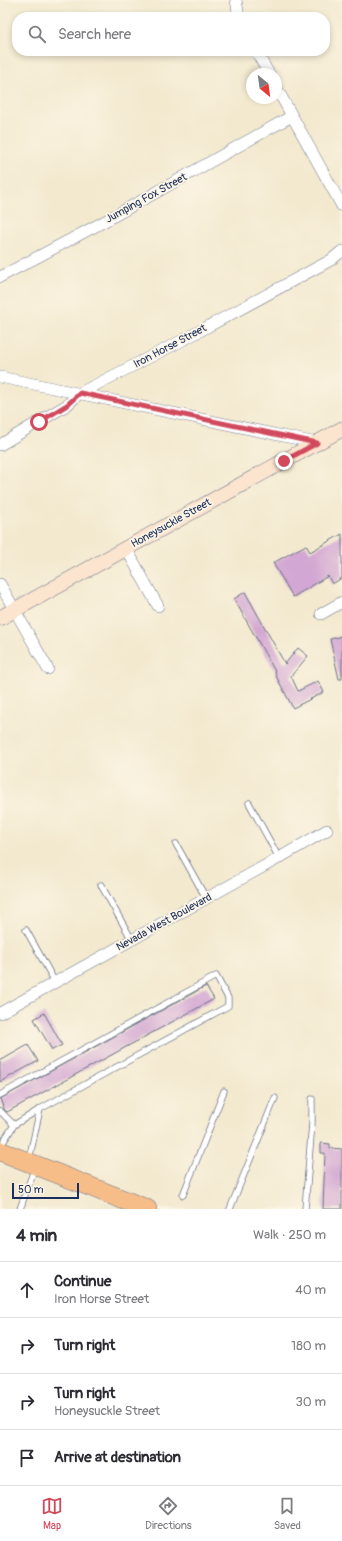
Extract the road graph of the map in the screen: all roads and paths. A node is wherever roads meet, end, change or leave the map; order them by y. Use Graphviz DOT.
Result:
graph roads {
  1 [pos="236,0"];
  2 [pos="238,12"];
  3 [pos="259,56"];
  4 [pos="266,68"];
  5 [pos="282,98"];
  6 [pos="292,116"];
  7 [pos="342,206"];
  8 [pos="342,251"];
  9 [pos="0,277"];
  10 [pos="0,377"];
  11 [pos="80,393"];
  12 [pos="342,429"];
  13 [pos="317,443"];
  14 [pos="0,445"];
  15 [pos="126,548"];
  16 [pos="0,584"];
  17 [pos="342,602"];
  18 [pos="158,606"];
  19 [pos="14,610"];
  20 [pos="321,614"];
  21 [pos="0,618"];
  22 [pos="48,669"];
  23 [pos="249,803"];
  24 [pos="327,830"];
  25 [pos="176,844"];
  26 [pos="279,858"];
  27 [pos="101,885"];
  28 [pos="206,898"];
  29 [pos="26,930"];
  30 [pos="132,940"];
  31 [pos="55,982"];
  32 [pos="0,1013"];
  33 [pos="224,1091"];
  34 [pos="0,1095"];
  35 [pos="275,1098"];
  36 [pos="312,1099"];
  37 [pos="40,1110"];
  38 [pos="0,1111"];
  39 [pos="14,1125"];
  40 [pos="0,1147"];
  41 [pos="0,1151"];
  42 [pos="32,1164"];
  43 [pos="183,1195"];
  44 [pos="20,1209"];
  45 [pos="147,1209"];
  46 [pos="230,1209"];
  47 [pos="305,1209"];
  1 -- 2 [label="street"];
  3 -- 4 [label="street"];
  5 -- 6 [label="street"];
  6 -- 7 [label="street"];
  6 -- 9 [label="street, Jumping Fox Street"];
  8 -- 11 [label="street, Iron Horse Street"];
  10 -- 11 [label="street"];
  11 -- 13 [label="street"];
  11 -- 14 [label="street, Iron Horse Street"];
  12 -- 13 [label="street, Honeysuckle Street"];
  13 -- 15 [label="street, Honeysuckle Street"];
  15 -- 18 [label="street"];
  15 -- 19 [label="street, Honeysuckle Street"];
  16 -- 19 [label="street"];
  17 -- 20 [label="street"];
  19 -- 21 [label="street, Honeysuckle Street"];
  19 -- 22 [label="street"];
  23 -- 26 [label="lane"];
  24 -- 26 [label="street, Nevada West Boulevard"];
  25 -- 28 [label="lane"];
  26 -- 28 [label="street, Nevada West Boulevard"];
  27 -- 30 [label="lane"];
  28 -- 30 [label="street, Nevada West Boulevard"];
  29 -- 31 [label="lane"];
  30 -- 31 [label="street, Nevada West Boulevard"];
  31 -- 32 [label="street, Nevada West Boulevard"];
  33 -- 43 [label="lane"];
  34 -- 37 [label="lane"];
  35 -- 46 [label="lane"];
  36 -- 47 [label="lane"];
  37 -- 39 [label="lane"];
  37 -- 42 [label="lane"];
  38 -- 39 [label="lane"];
  39 -- 40 [label="lane"];
  41 -- 42 [label="highway"];
  42 -- 44 [label="lane"];
  42 -- 45 [label="highway"];
}
